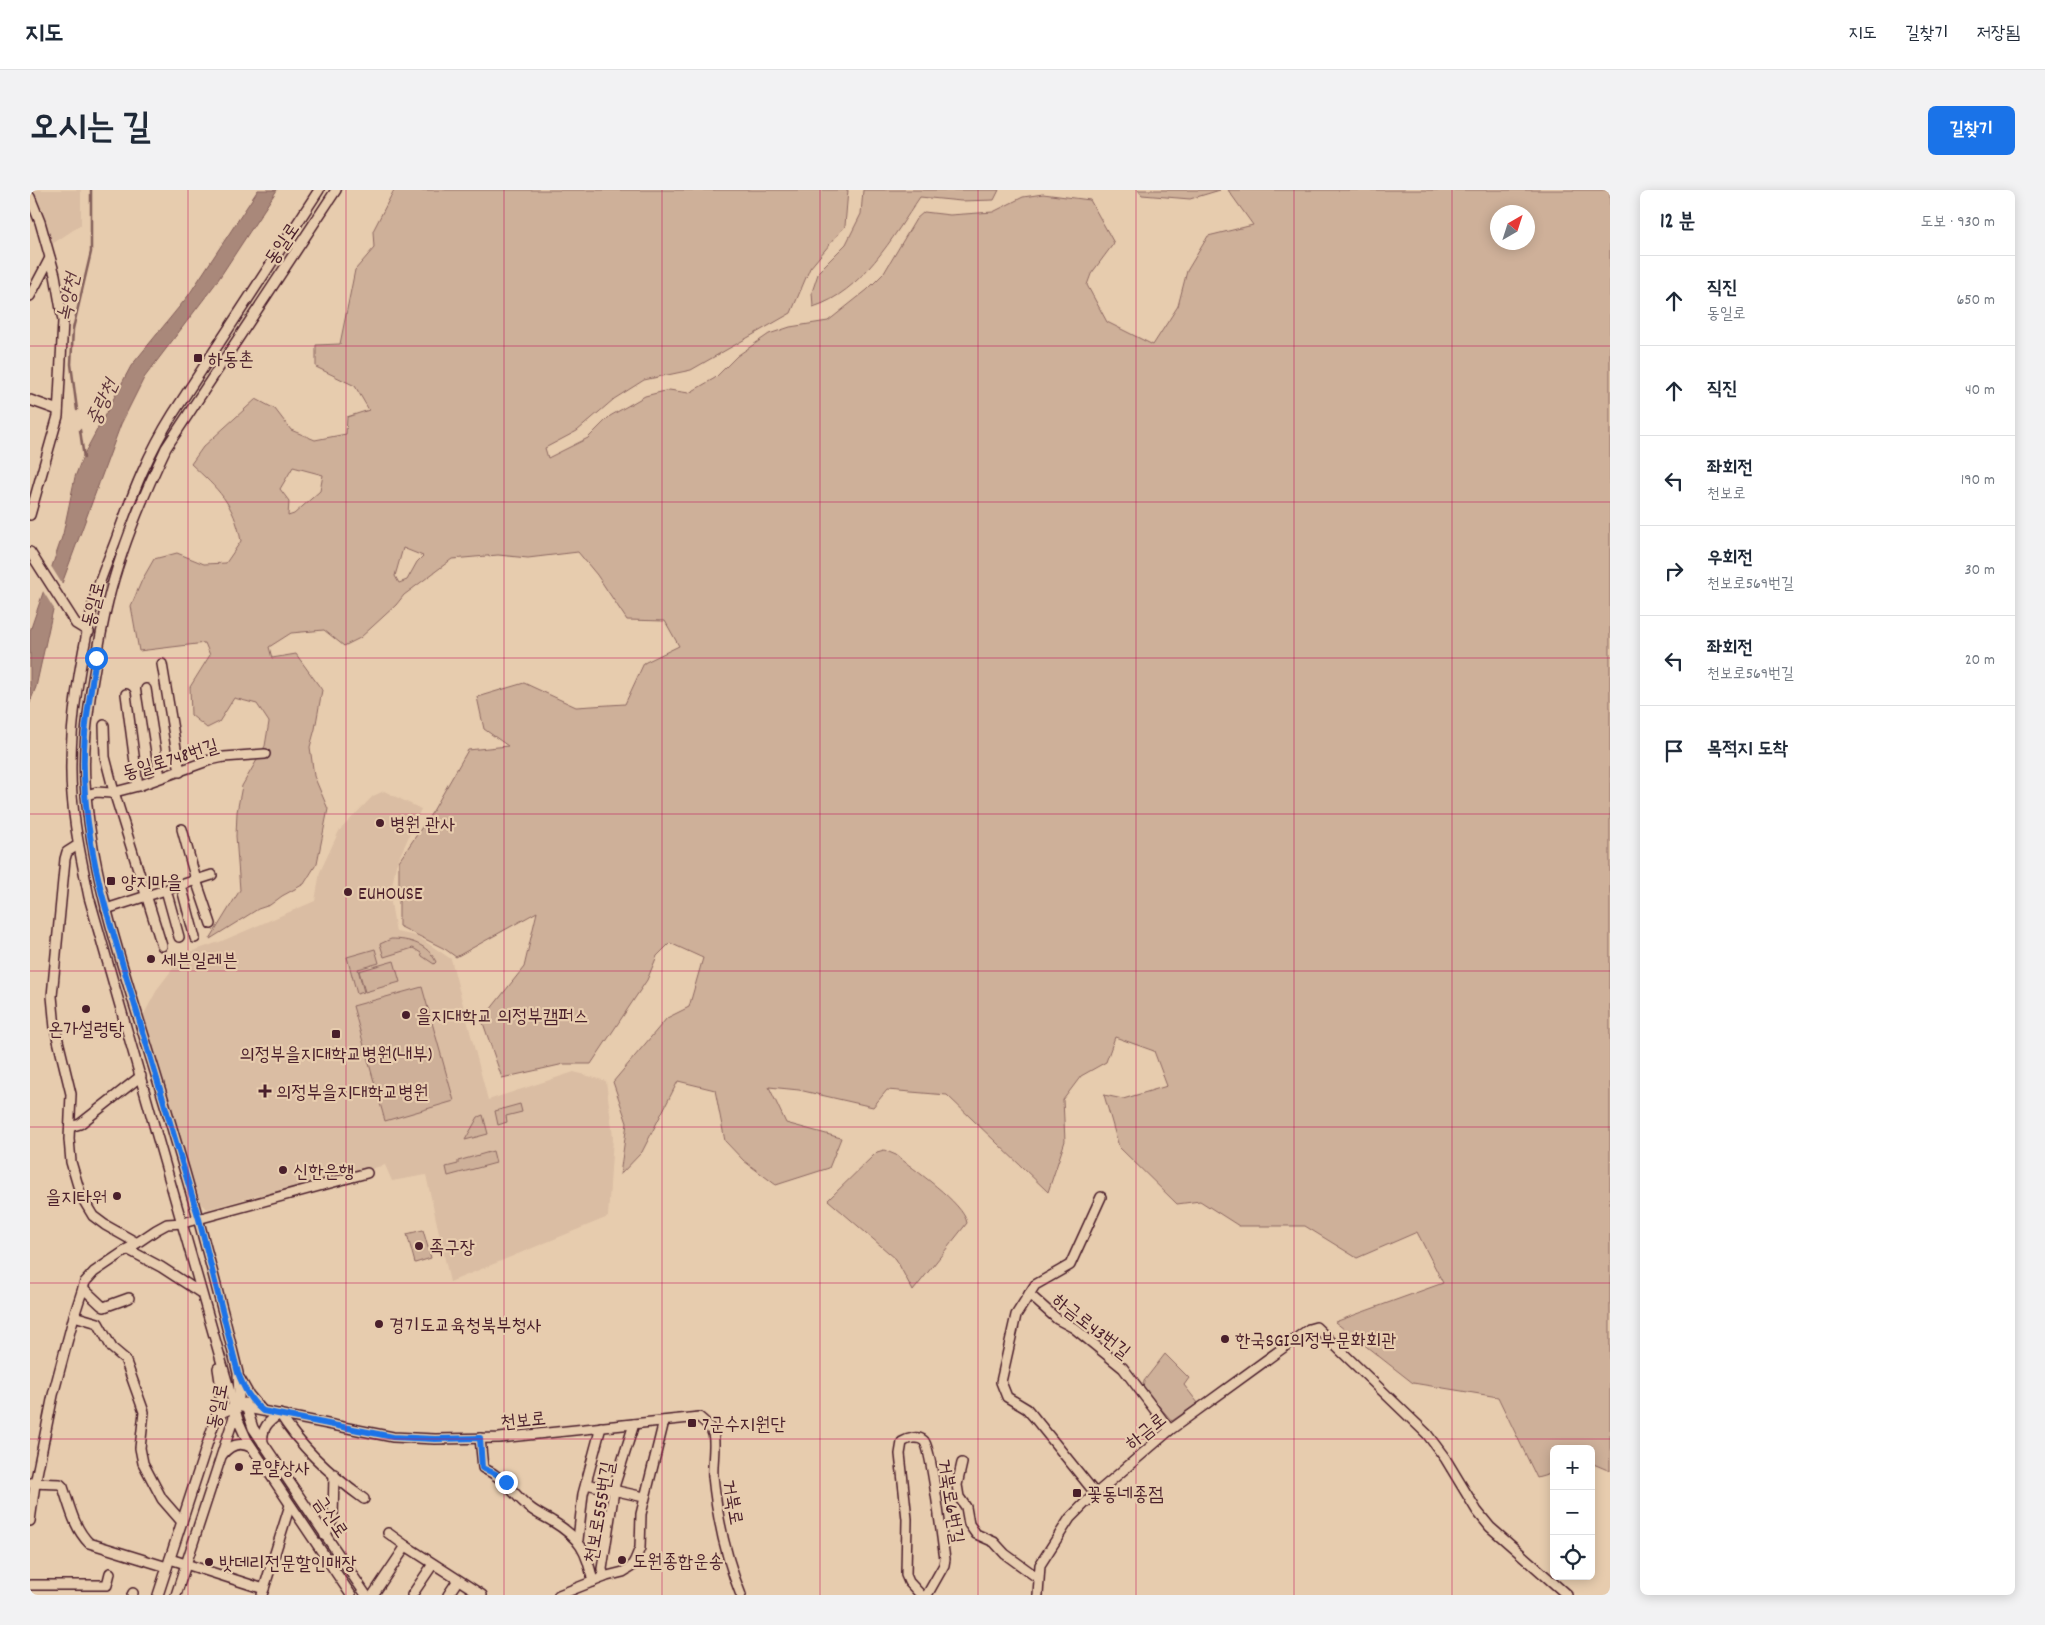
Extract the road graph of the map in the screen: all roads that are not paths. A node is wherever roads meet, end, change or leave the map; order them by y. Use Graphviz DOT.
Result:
graph roads {
  1 [pos="320,190"];
  2 [pos="336,190"];
  3 [pos="30,197"];
  4 [pos="50,258"];
  5 [pos="30,296"];
  6 [pos="30,400"];
  7 [pos="58,410"];
  8 [pos="30,515"];
  9 [pos="31,556"];
  10 [pos="89,632"];
  11 [pos="162,664"];
  12 [pos="146,689"];
  13 [pos="126,694"];
  14 [pos="104,725"];
  15 [pos="265,754"];
  16 [pos="180,772"];
  17 [pos="160,777"];
  18 [pos="138,786"];
  19 [pos="114,792"];
  20 [pos="86,795"];
  21 [pos="182,829"];
  22 [pos="78,845"];
  23 [pos="212,875"];
  24 [pos="196,880"];
  25 [pos="181,885"];
  26 [pos="166,890"];
  27 [pos="146,896"];
  28 [pos="106,909"];
  29 [pos="210,924"];
  30 [pos="179,937"];
  31 [pos="195,938"];
  32 [pos="162,946"];
  33 [pos="141,1076"];
  34 [pos="70,1127"];
  35 [pos="367,1173"];
  36 [pos="1101,1198"];
  37 [pos="199,1219"];
  38 [pos="183,1223"];
  39 [pos="137,1243"];
  40 [pos="127,1250"];
  41 [pos="83,1288"];
  42 [pos="201,1293"];
  43 [pos="1029,1294"];
  44 [pos="129,1298"];
  45 [pos="74,1316"];
  46 [pos="213,1335"];
  47 [pos="238,1373"];
  48 [pos="239,1409"];
  49 [pos="263,1411"];
  50 [pos="280,1414"];
  51 [pos="699,1417"];
  52 [pos="664,1421"];
  53 [pos="634,1424"];
  54 [pos="213,1425"];
  55 [pos="600,1427"];
  56 [pos="1170,1430"];
  57 [pos="480,1438"];
  58 [pos="263,1444"];
  59 [pos="254,1451"];
  60 [pos="221,1457"];
  61 [pos="962,1463"];
  62 [pos="334,1474"];
  63 [pos="33,1484"];
  64 [pos="586,1484"];
  65 [pos="615,1491"];
  66 [pos="1095,1493"];
  67 [pos="644,1497"];
  68 [pos="364,1499"];
  69 [pos="290,1505"];
  70 [pos="30,1521"];
  71 [pos="182,1522"];
  72 [pos="388,1533"];
  73 [pos="325,1536"];
  74 [pos="578,1540"];
  75 [pos="406,1546"];
  76 [pos="169,1563"];
  77 [pos="186,1564"];
  78 [pos="433,1564"];
  79 [pos="110,1573"];
  80 [pos="604,1577"];
  81 [pos="1038,1578"];
  82 [pos="458,1580"];
  83 [pos="593,1582"];
  84 [pos="30,1585"];
  85 [pos="263,1592"];
  86 [pos="417,1593"];
  87 [pos="158,1595"];
  88 [pos="176,1595"];
  89 [pos="351,1595"];
  90 [pos="366,1595"];
  91 [pos="373,1595"];
  92 [pos="448,1595"];
  93 [pos="482,1595"];
  94 [pos="559,1595"];
  95 [pos="741,1595"];
  96 [pos="921,1595"];
  97 [pos="928,1595"];
  98 [pos="1038,1595"];
  99 [pos="1567,1595"];
  1 -- 10 [label="street, 동일로"];
  2 -- 20 [label="street, 동일로"];
  3 -- 4 [label="street"];
  4 -- 5 [label="street"];
  4 -- 7 [label="street"];
  6 -- 7 [label="street"];
  7 -- 8 [label="street"];
  9 -- 10 [label="street"];
  10 -- 22 [label="street, 동일로"];
  11 -- 16 [label="street"];
  12 -- 17 [label="street"];
  13 -- 18 [label="street"];
  14 -- 19 [label="street"];
  15 -- 16 [label="street, 동일로748번길"];
  16 -- 17 [label="street, 동일로748번길"];
  17 -- 18 [label="street, 동일로748번길"];
  18 -- 19 [label="street, 동일로748번길"];
  19 -- 20 [label="street, 동일로748번길"];
  19 -- 27 [label="street"];
  20 -- 28 [label="street, 동일로"];
  21 -- 24 [label="street"];
  22 -- 33 [label="street, 동일로"];
  22 -- 34 [label="street"];
  23 -- 24 [label="street"];
  24 -- 25 [label="street"];
  24 -- 29 [label="street"];
  25 -- 26 [label="street"];
  25 -- 31 [label="street"];
  26 -- 27 [label="street"];
  26 -- 30 [label="street"];
  27 -- 28 [label="street"];
  27 -- 32 [label="street"];
  28 -- 37 [label="street, 동일로"];
  33 -- 34 [label="street"];
  33 -- 38 [label="street, 동일로"];
  34 -- 39 [label="street"];
  35 -- 37 [label="street"];
  36 -- 43 [label="street"];
  37 -- 38 [label="street"];
  37 -- 47 [label="street, 동일로"];
  38 -- 39 [label="street"];
  38 -- 42 [label="street, 동일로"];
  39 -- 40 [label="street"];
  40 -- 41 [label="street"];
  40 -- 42 [label="street"];
  41 -- 44 [label="street"];
  41 -- 45 [label="street"];
  42 -- 46 [label="street, 동일로"];
  43 -- 56 [label="street, 하금로43번길"];
  43 -- 66 [label="street"];
  45 -- 63 [label="street"];
  45 -- 71 [label="street"];
  46 -- 48 [label="street, 동일로"];
  46 -- 54 [label="street, 동일로"];
  47 -- 48 [label="street, 금신로"];
  47 -- 49 [label="street"];
  48 -- 49 [label="street, 천보로"];
  48 -- 54 [label="street"];
  48 -- 58 [label="street, 금신로"];
  48 -- 59 [label="street, 금신로"];
  48 -- 60 [label="street, 동일로"];
  49 -- 50 [label="street, 천보로"];
  50 -- 57 [label="street, 천보로"];
  50 -- 58 [label="street"];
  50 -- 62 [label="street"];
  51 -- 52 [label="street, 천보로"];
  51 -- 95 [label="street, 거북로"];
  52 -- 53 [label="street, 천보로"];
  52 -- 67 [label="street"];
  53 -- 55 [label="street, 천보로"];
  53 -- 65 [label="street, 천보로555번길"];
  54 -- 71 [label="street, 동일로"];
  55 -- 57 [label="street, 천보로"];
  55 -- 64 [label="street"];
  56 -- 66 [label="street, 하금로"];
  56 -- 99 [label="street, 하금로"];
  57 -- 74 [label="street"];
  58 -- 73 [label="street, 금신로"];
  59 -- 60 [label="street"];
  59 -- 69 [label="street, 금신로"];
  60 -- 77 [label="street, 동일로"];
  61 -- 81 [label="street"];
  62 -- 68 [label="street"];
  62 -- 73 [label="street"];
  63 -- 70 [label="street"];
  63 -- 76 [label="street"];
  64 -- 65 [label="street"];
  64 -- 74 [label="street"];
  65 -- 67 [label="street"];
  65 -- 80 [label="street, 천보로555번길"];
  66 -- 81 [label="street, 하금로"];
  67 -- 80 [label="street"];
  69 -- 85 [label="street"];
  69 -- 89 [label="street, 금신로"];
  71 -- 76 [label="street, 동일로"];
  72 -- 75 [label="street"];
  73 -- 90 [label="street, 금신로"];
  74 -- 83 [label="street"];
  75 -- 78 [label="street"];
  75 -- 91 [label="street"];
  76 -- 77 [label="street"];
  76 -- 87 [label="street, 동일로"];
  77 -- 85 [label="street"];
  77 -- 88 [label="street, 동일로"];
  78 -- 82 [label="street"];
  78 -- 86 [label="street"];
  79 -- 84 [label="street"];
  80 -- 83 [label="street"];
  81 -- 98 [label="street, 하금로"];
  82 -- 92 [label="street"];
  82 -- 93 [label="street"];
  83 -- 94 [label="street"];
  96 -- 97 [label="street, 거북로6번길"];
}
